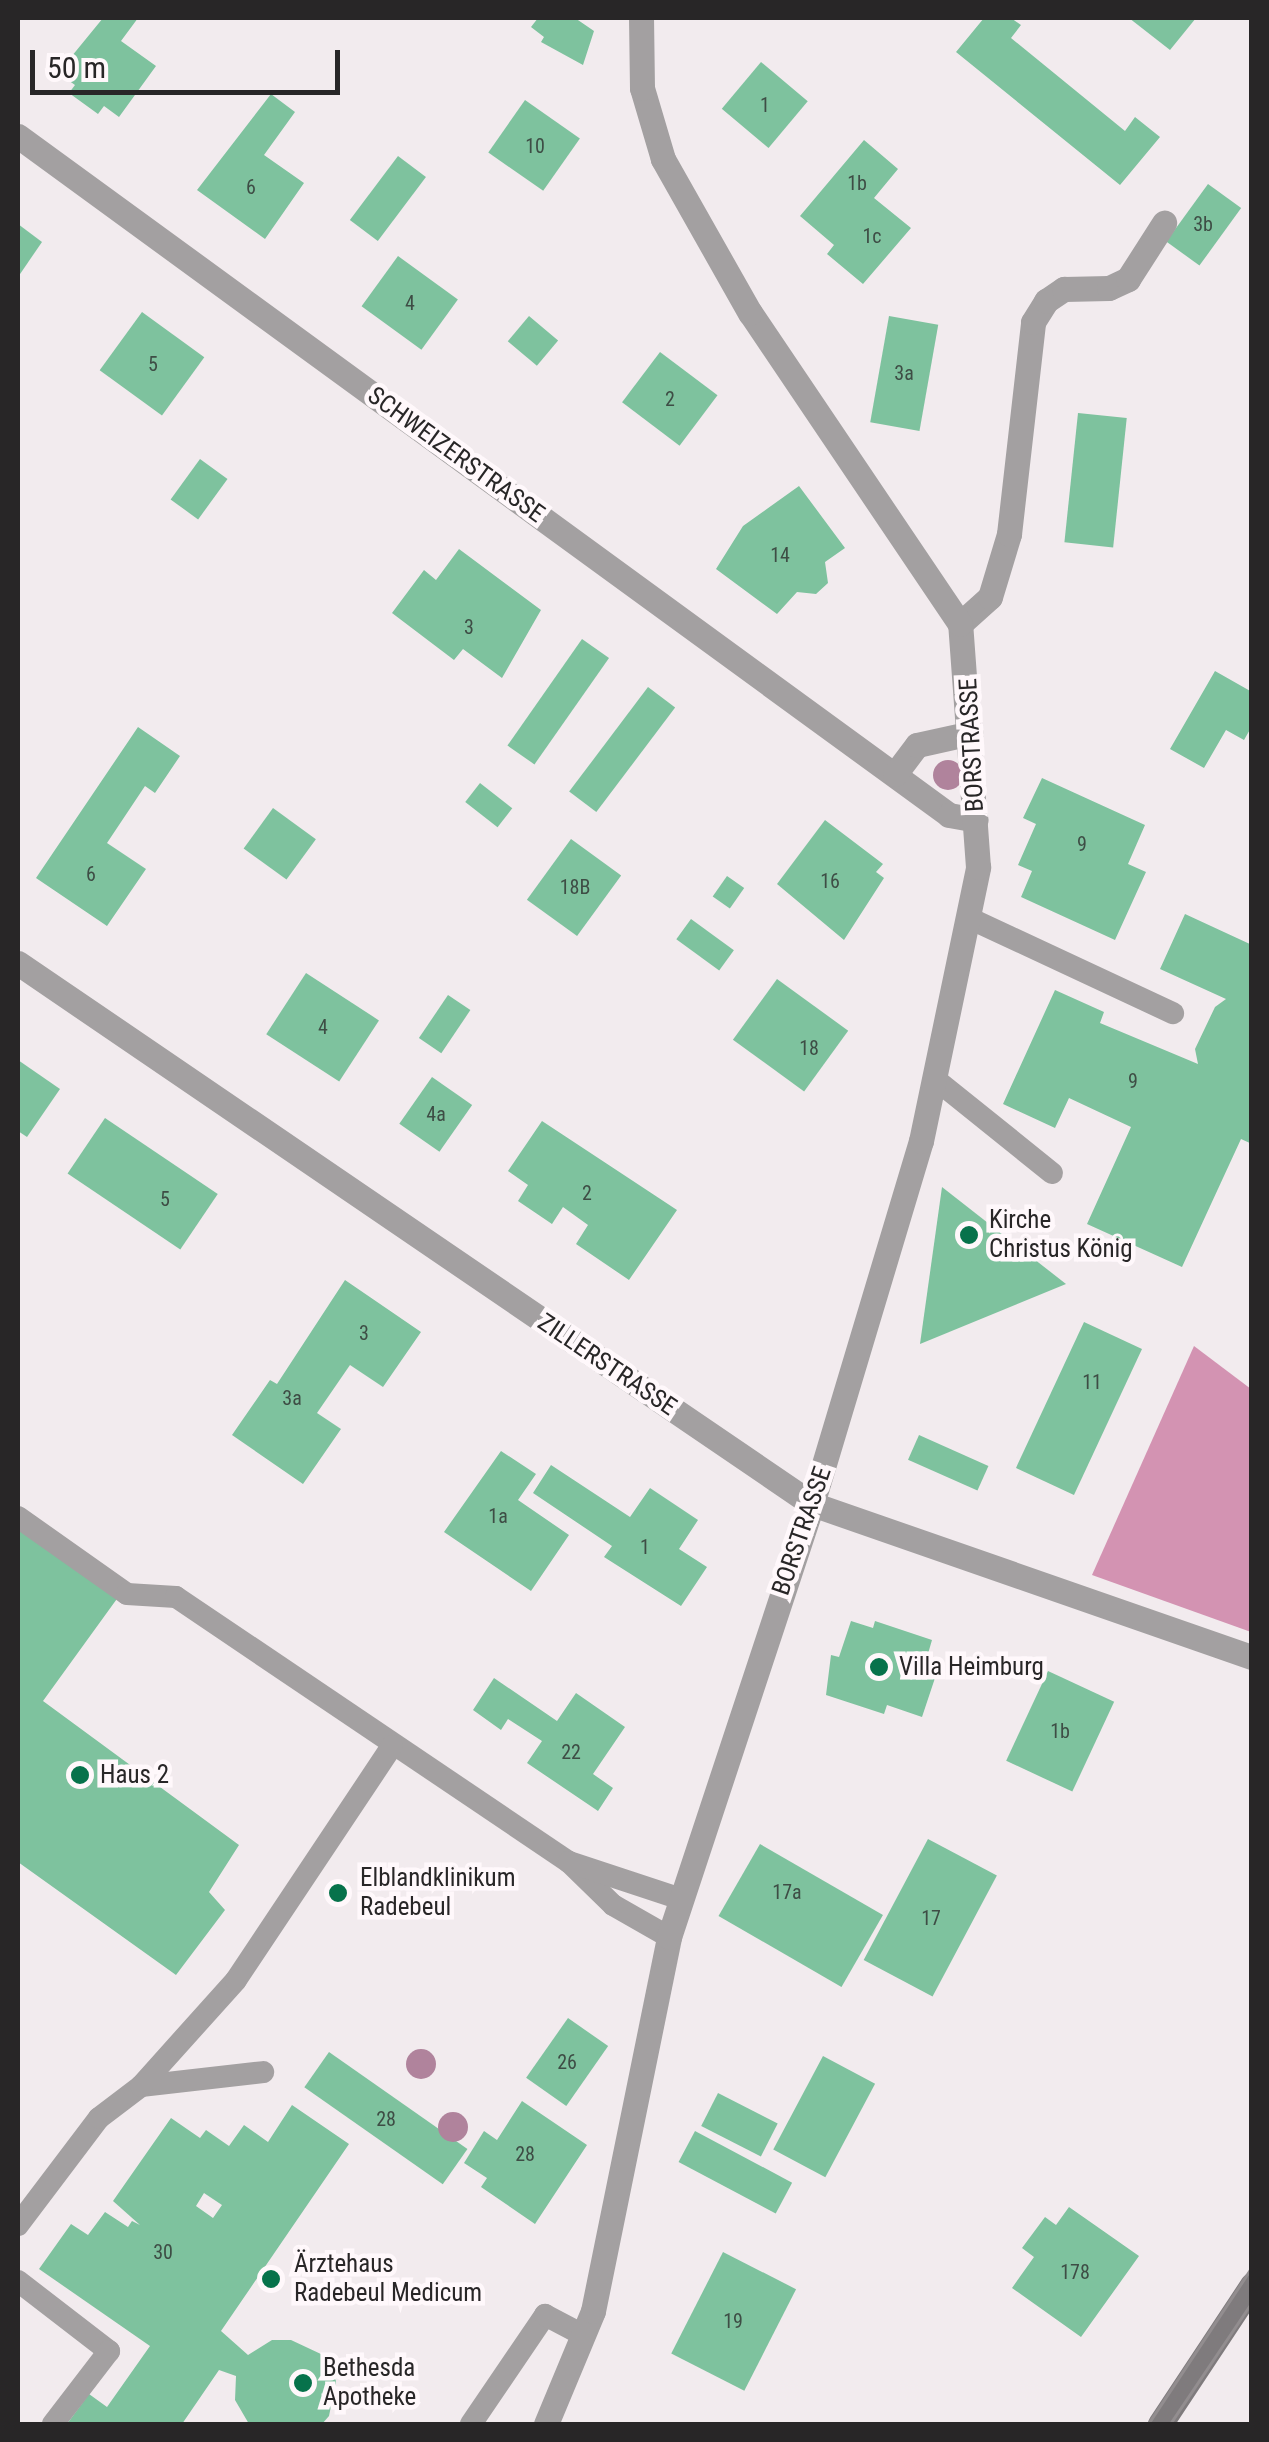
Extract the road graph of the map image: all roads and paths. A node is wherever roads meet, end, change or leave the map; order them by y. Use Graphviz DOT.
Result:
graph roads {
  1 [pos="641,18"];
  2 [pos="18,136"];
  3 [pos="1164,224"];
  4 [pos="960,624"];
  5 [pos="971,733"];
  6 [pos="896,774"];
  7 [pos="976,820"];
  8 [pos="971,920"];
  9 [pos="18,963"];
  10 [pos="1172,1013"];
  11 [pos="934,1079"];
  12 [pos="1052,1173"];
  13 [pos="812,1504"];
  14 [pos="18,1517"];
  15 [pos="1252,1657"];
  16 [pos="392,1746"];
  17 [pos="568,1862"];
  18 [pos="681,1900"];
  19 [pos="669,1937"];
  20 [pos="263,2072"];
  21 [pos="141,2086"];
  22 [pos="18,2224"];
  23 [pos="18,2281"];
  24 [pos="1252,2285"];
  25 [pos="583,2335"];
  26 [pos="54,2424"];
  27 [pos="472,2424"];
  28 [pos="546,2424"];
  29 [pos="1160,2424"];
  1 -- 4 [label="street, BORSTRASSE"];
  2 -- 6 [label="street, SCHWEIZERSTRASSE"];
  3 -- 4 [label="street"];
  4 -- 5 [label="street, BORSTRASSE"];
  5 -- 6 [label="street"];
  5 -- 7 [label="street, BORSTRASSE"];
  6 -- 7 [label="street, SCHWEIZERSTRASSE"];
  7 -- 8 [label="street, BORSTRASSE"];
  8 -- 10 [label="lane"];
  8 -- 11 [label="street, BORSTRASSE"];
  9 -- 13 [label="street, ZILLERSTRASSE"];
  11 -- 12 [label="lane"];
  11 -- 13 [label="street, BORSTRASSE"];
  13 -- 15 [label="street, ZILLERSTRASSE"];
  13 -- 18 [label="street, BORSTRASSE"];
  14 -- 16 [label="lane"];
  16 -- 17 [label="lane"];
  16 -- 21 [label="lane"];
  17 -- 18 [label="lane"];
  17 -- 19 [label="lane"];
  18 -- 19 [label="street, BORSTRASSE"];
  19 -- 25 [label="street, BORSTRASSE"];
  20 -- 21 [label="lane"];
  21 -- 22 [label="lane"];
  23 -- 26 [label="lane"];
  24 -- 29 [label="main road"];
  25 -- 27 [label="lane"];
  25 -- 28 [label="street, BORSTRASSE"];
}
